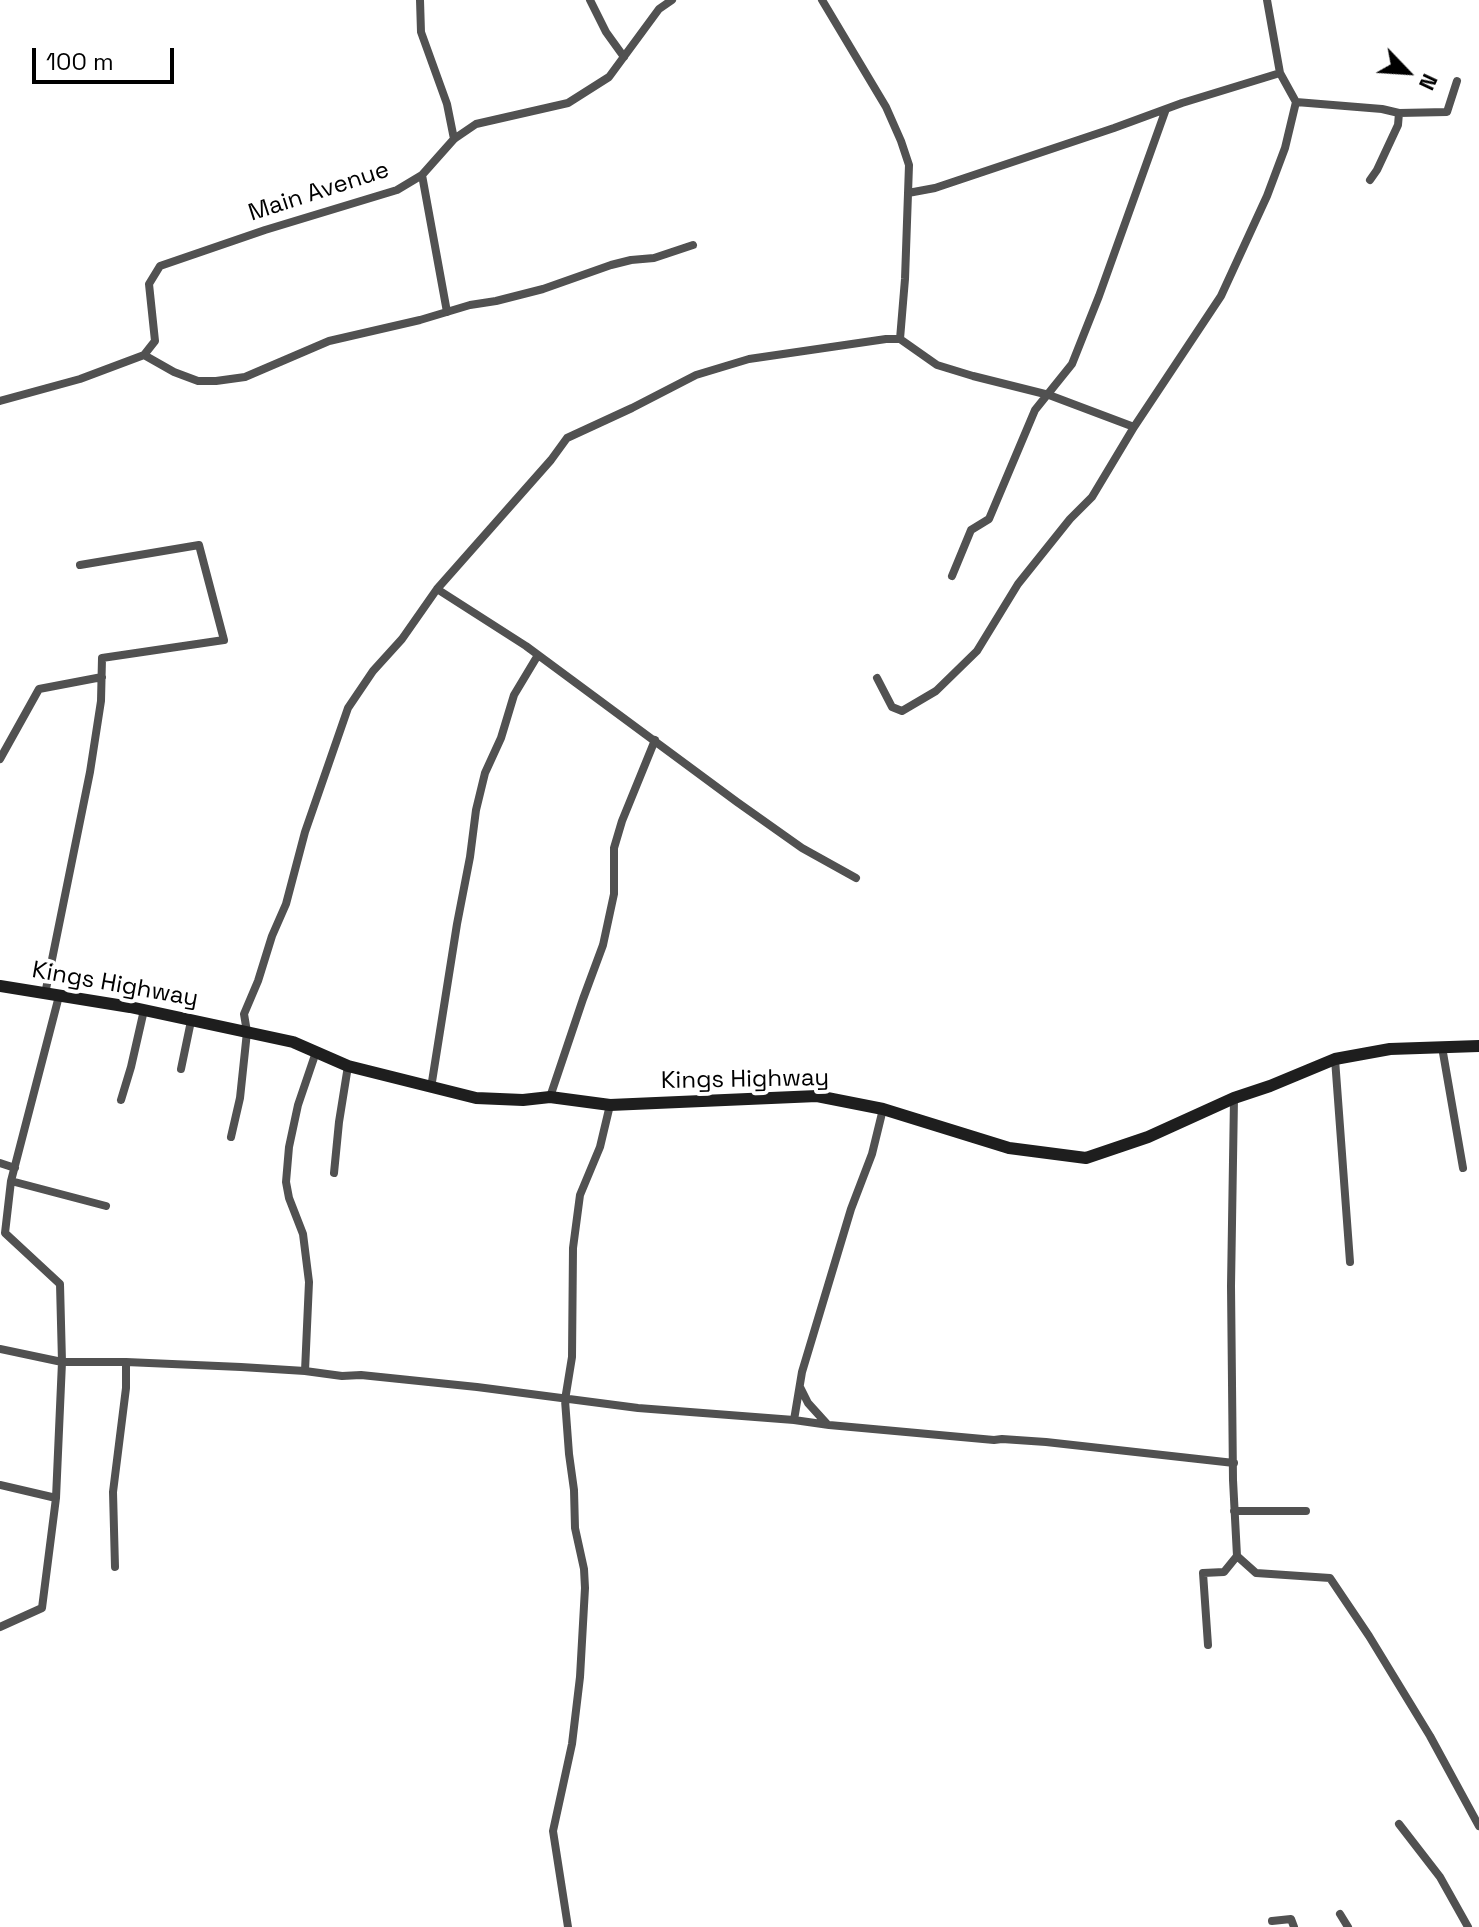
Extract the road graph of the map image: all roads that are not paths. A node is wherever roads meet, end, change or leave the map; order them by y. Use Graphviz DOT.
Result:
graph roads {
  1 [pos="420,0"];
  2 [pos="590,0"];
  3 [pos="672,0"];
  4 [pos="822,0"];
  5 [pos="1267,0"];
  6 [pos="624,57"];
  7 [pos="1280,73"];
  8 [pos="1457,81"];
  9 [pos="1296,102"];
  10 [pos="1166,109"];
  11 [pos="1399,113"];
  12 [pos="454,139"];
  13 [pos="422,175"];
  14 [pos="1370,180"];
  15 [pos="908,193"];
  16 [pos="693,245"];
  17 [pos="447,312"];
  18 [pos="900,339"];
  19 [pos="144,355"];
  20 [pos="1049,395"];
  21 [pos="0,401"];
  22 [pos="1134,427"];
  23 [pos="80,565"];
  24 [pos="952,576"];
  25 [pos="437,589"];
  26 [pos="538,655"];
  27 [pos="102,677"];
  28 [pos="877,678"];
  29 [pos="655,740"];
  30 [pos="0,759"];
  31 [pos="856,878"];
  32 [pos="0,986"];
  33 [pos="45,994"];
  34 [pos="59,996"];
  35 [pos="144,1010"];
  36 [pos="191,1021"];
  37 [pos="247,1032"];
  38 [pos="1479,1046"];
  39 [pos="1442,1047"];
  40 [pos="316,1052"];
  41 [pos="1335,1059"];
  42 [pos="348,1066"];
  43 [pos="181,1069"];
  44 [pos="431,1088"];
  45 [pos="550,1097"];
  46 [pos="1234,1098"];
  47 [pos="121,1100"];
  48 [pos="610,1105"];
  49 [pos="883,1109"];
  50 [pos="231,1137"];
  51 [pos="0,1163"];
  52 [pos="15,1168"];
  53 [pos="1463,1168"];
  54 [pos="334,1173"];
  55 [pos="11,1181"];
  56 [pos="106,1206"];
  57 [pos="2,1235"];
  58 [pos="1350,1262"];
  59 [pos="0,1349"];
  60 [pos="62,1362"];
  61 [pos="126,1362"];
  62 [pos="305,1371"];
  63 [pos="800,1386"];
  64 [pos="565,1400"];
  65 [pos="794,1420"];
  66 [pos="829,1425"];
  67 [pos="1234,1463"];
  68 [pos="0,1485"];
  69 [pos="56,1498"];
  70 [pos="1234,1511"];
  71 [pos="1306,1511"];
  72 [pos="1237,1556"];
  73 [pos="115,1567"];
  74 [pos="0,1627"];
  75 [pos="1208,1645"];
  76 [pos="1399,1824"];
  77 [pos="1479,1826"];
  78 [pos="1340,1914"];
  79 [pos="1272,1921"];
  80 [pos="568,1927"];
  81 [pos="1294,1927"];
  82 [pos="1348,1927"];
  83 [pos="1468,1927"];
  1 -- 12 [label="street"];
  2 -- 6 [label="street"];
  3 -- 6 [label="street, Main Avenue"];
  4 -- 15 [label="street"];
  5 -- 7 [label="street"];
  6 -- 12 [label="street, Main Avenue"];
  7 -- 9 [label="street"];
  7 -- 10 [label="street"];
  8 -- 11 [label="street"];
  9 -- 11 [label="street"];
  9 -- 22 [label="street"];
  10 -- 15 [label="street"];
  10 -- 20 [label="street"];
  11 -- 14 [label="street"];
  12 -- 13 [label="street, Main Avenue"];
  13 -- 17 [label="street"];
  13 -- 19 [label="street, Main Avenue"];
  15 -- 18 [label="street"];
  16 -- 17 [label="street"];
  17 -- 19 [label="street"];
  18 -- 20 [label="street"];
  18 -- 25 [label="street"];
  19 -- 21 [label="street"];
  20 -- 22 [label="street"];
  20 -- 24 [label="street"];
  22 -- 28 [label="street"];
  23 -- 27 [label="street"];
  25 -- 26 [label="street"];
  25 -- 37 [label="street"];
  26 -- 29 [label="street"];
  26 -- 44 [label="street"];
  27 -- 30 [label="street"];
  27 -- 33 [label="street"];
  29 -- 31 [label="street"];
  29 -- 45 [label="street"];
  32 -- 33 [label="street, Kings Highway"];
  33 -- 34 [label="street, Kings Highway"];
  34 -- 35 [label="street, Kings Highway"];
  34 -- 52 [label="street"];
  35 -- 36 [label="street, Kings Highway"];
  35 -- 47 [label="street"];
  36 -- 37 [label="street, Kings Highway"];
  36 -- 43 [label="street"];
  37 -- 40 [label="street, Kings Highway"];
  37 -- 50 [label="street"];
  38 -- 39 [label="street, Kings Highway"];
  39 -- 41 [label="street, Kings Highway"];
  39 -- 53 [label="street"];
  40 -- 42 [label="street, Kings Highway"];
  40 -- 62 [label="street"];
  41 -- 46 [label="street, Kings Highway"];
  41 -- 58 [label="street"];
  42 -- 44 [label="street, Kings Highway"];
  42 -- 54 [label="street"];
  44 -- 45 [label="street, Kings Highway"];
  45 -- 48 [label="street, Kings Highway"];
  46 -- 49 [label="street, Kings Highway"];
  46 -- 67 [label="street"];
  48 -- 49 [label="street, Kings Highway"];
  48 -- 64 [label="street"];
  49 -- 63 [label="street"];
  51 -- 52 [label="street"];
  52 -- 55 [label="street"];
  55 -- 56 [label="street"];
  55 -- 57 [label="street"];
  57 -- 60 [label="street"];
  59 -- 60 [label="street"];
  60 -- 61 [label="street"];
  60 -- 69 [label="street"];
  61 -- 62 [label="street"];
  61 -- 73 [label="street"];
  62 -- 64 [label="street"];
  63 -- 65 [label="street"];
  63 -- 66 [label="street"];
  64 -- 65 [label="street"];
  64 -- 80 [label="street"];
  65 -- 66 [label="street"];
  66 -- 67 [label="street"];
  67 -- 70 [label="street"];
  68 -- 69 [label="street"];
  69 -- 74 [label="street"];
  70 -- 71 [label="street"];
  70 -- 72 [label="street"];
  72 -- 75 [label="street"];
  72 -- 77 [label="street"];
  76 -- 83 [label="street"];
  78 -- 82 [label="street"];
  79 -- 81 [label="street"];
}
